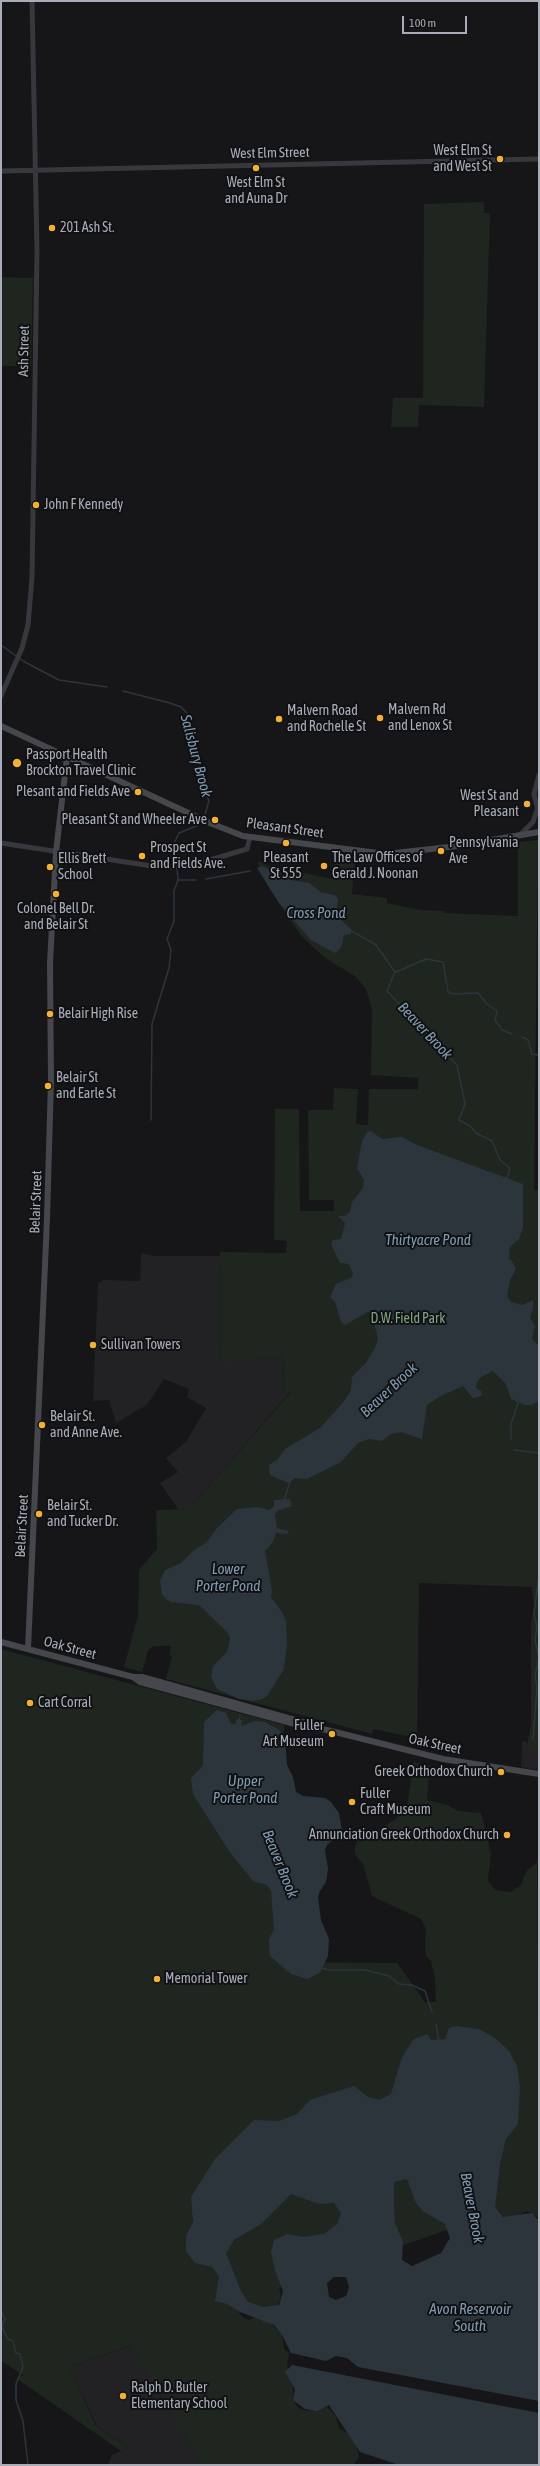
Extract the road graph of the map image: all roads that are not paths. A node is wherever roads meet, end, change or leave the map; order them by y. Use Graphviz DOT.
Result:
graph roads {
  1 [pos="32,1"];
  2 [pos="539,159"];
  3 [pos="35,170"];
  4 [pos="1,171"];
  5 [pos="1,696"];
  6 [pos="1,726"];
  7 [pos="67,757"];
  8 [pos="539,775"];
  9 [pos="538,812"];
  10 [pos="539,832"];
  11 [pos="520,834"];
  12 [pos="250,837"];
  13 [pos="1,843"];
  14 [pos="56,852"];
  15 [pos="1,1642"];
  16 [pos="28,1649"];
  17 [pos="539,1774"];
  1 -- 3 [label="street, Ash Street"];
  2 -- 3 [label="street, West Elm Street"];
  3 -- 4 [label="street, West Elm Street"];
  3 -- 5 [label="street, Ash Street"];
  6 -- 7 [label="main road, Pleasant Street"];
  7 -- 12 [label="main road, Pleasant Street"];
  7 -- 14 [label="main road, Belair Street"];
  8 -- 9 [label="street"];
  9 -- 11 [label="street"];
  10 -- 11 [label="main road, Pleasant Street"];
  11 -- 12 [label="main road, Pleasant Street"];
  12 -- 14 [label="street"];
  13 -- 14 [label="street"];
  14 -- 16 [label="main road, Belair Street"];
  15 -- 16 [label="main road, Oak Street"];
  16 -- 17 [label="main road, Oak Street"];
}
